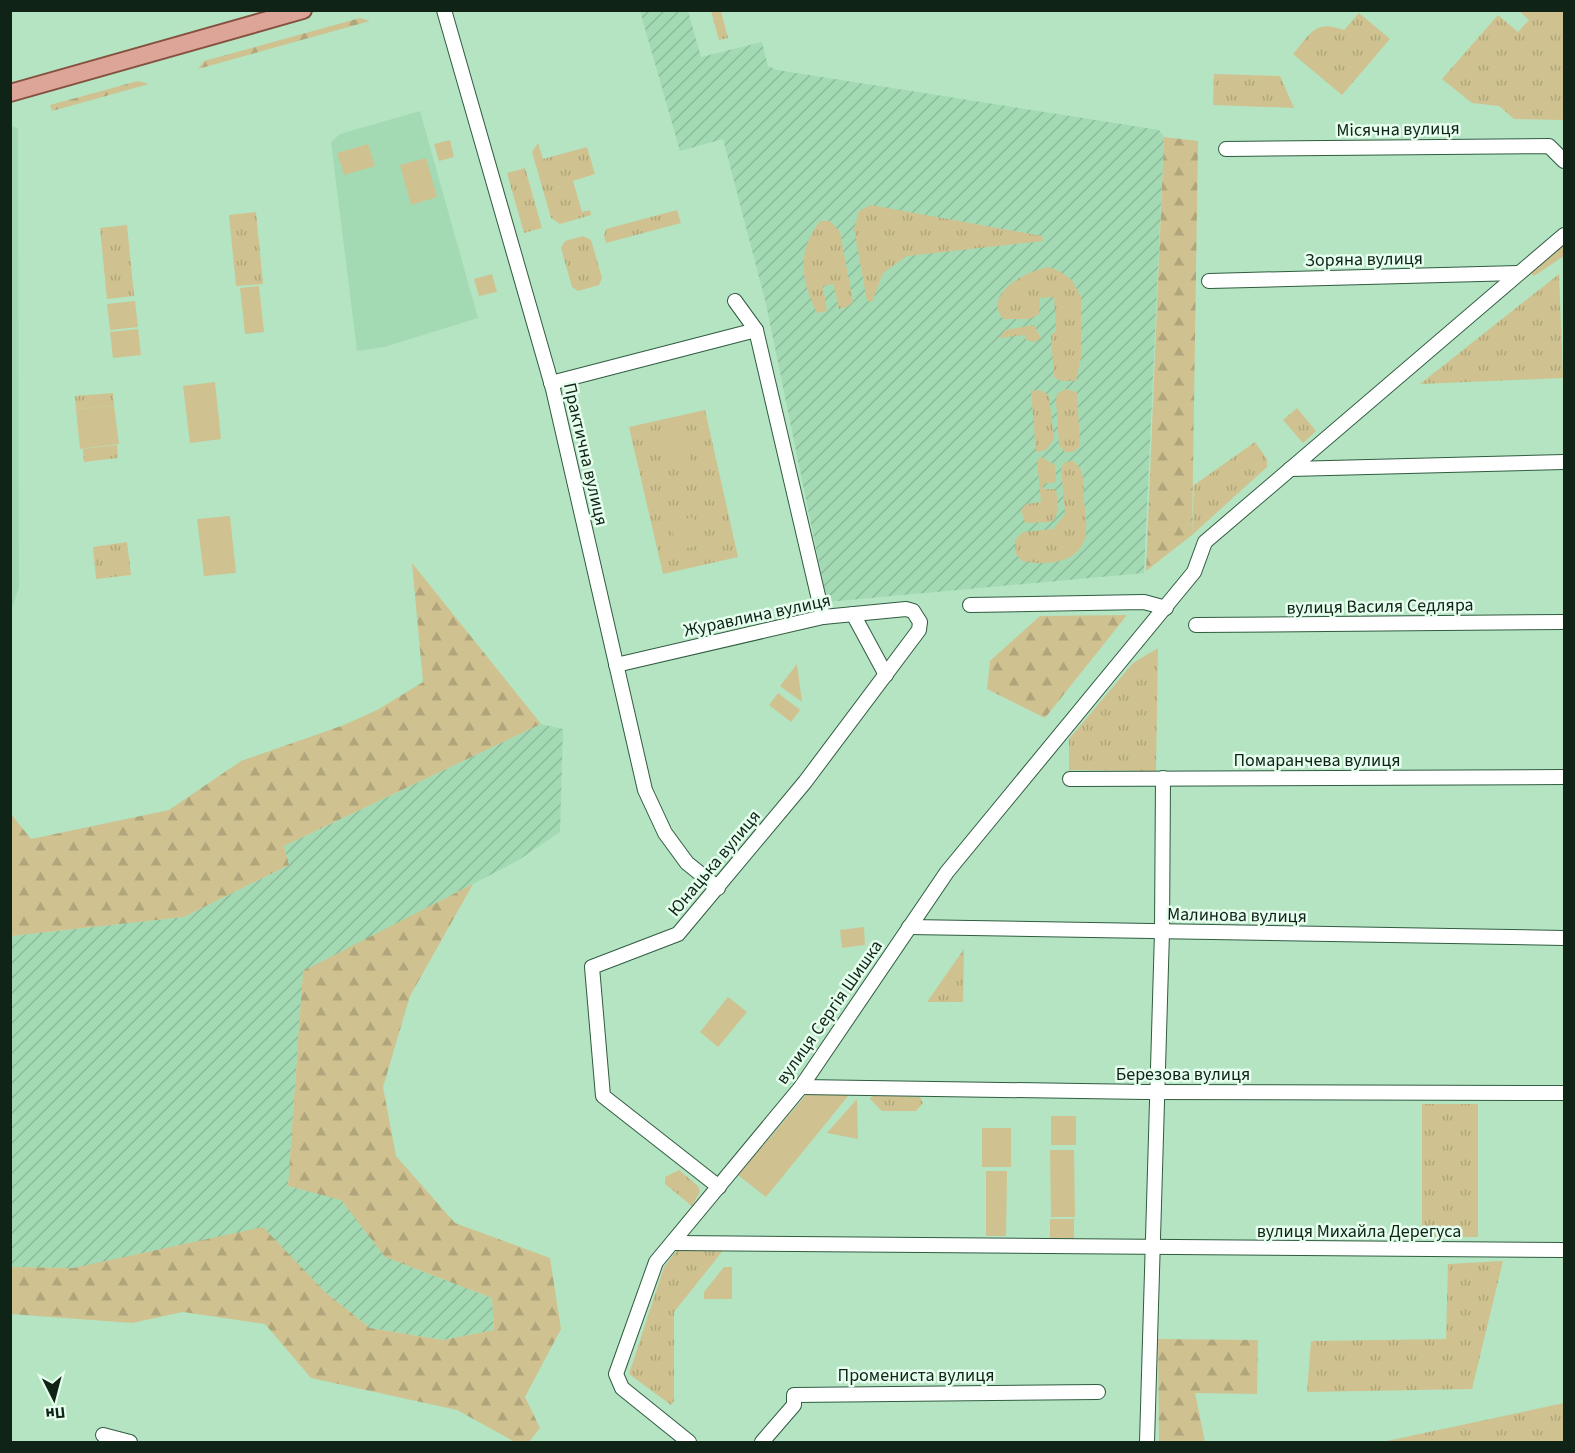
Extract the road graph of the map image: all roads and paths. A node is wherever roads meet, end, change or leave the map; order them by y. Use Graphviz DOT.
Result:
graph roads {
  1 [pos="303,10"];
  2 [pos="444,10"];
  3 [pos="10,93"];
  4 [pos="1226,149"];
  5 [pos="1564,161"];
  6 [pos="1564,235"];
  7 [pos="1519,273"];
  8 [pos="1209,281"];
  9 [pos="735,301"];
  10 [pos="756,330"];
  11 [pos="552,383"];
  12 [pos="1564,462"];
  13 [pos="1290,469"];
  14 [pos="970,605"];
  15 [pos="1166,608"];
  16 [pos="906,609"];
  17 [pos="853,614"];
  18 [pos="823,617"];
  19 [pos="1564,622"];
  20 [pos="1196,625"];
  21 [pos="616,665"];
  22 [pos="886,675"];
  23 [pos="1564,777"];
  24 [pos="1164,778"];
  25 [pos="1070,779"];
  26 [pos="718,888"];
  27 [pos="909,927"];
  28 [pos="1162,932"];
  29 [pos="1564,938"];
  30 [pos="801,1087"];
  31 [pos="1156,1092"];
  32 [pos="1564,1093"];
  33 [pos="719,1187"];
  34 [pos="673,1243"];
  35 [pos="1153,1247"];
  36 [pos="1564,1250"];
  37 [pos="1098,1392"];
  38 [pos="103,1435"];
  39 [pos="130,1443"];
  40 [pos="689,1443"];
  41 [pos="762,1443"];
  42 [pos="1147,1443"];
  1 -- 3 [label="main road"];
  2 -- 11 [label="street, Практична вулиця"];
  4 -- 5 [label="street, Місячна вулиця"];
  6 -- 7 [label="street, вулиця Сергія Шишка"];
  7 -- 8 [label="street, Зоряна вулиця"];
  7 -- 13 [label="street, вулиця Сергія Шишка"];
  9 -- 10 [label="street"];
  10 -- 11 [label="street"];
  10 -- 18 [label="street"];
  11 -- 21 [label="street, Практична вулиця"];
  12 -- 13 [label="street"];
  13 -- 15 [label="street, вулиця Сергія Шишка"];
  14 -- 15 [label="street"];
  15 -- 27 [label="street, вулиця Сергія Шишка"];
  16 -- 17 [label="street, Журавлина вулиця"];
  16 -- 22 [label="street, Юнацька вулиця"];
  17 -- 18 [label="street, Журавлина вулиця"];
  17 -- 22 [label="street"];
  18 -- 21 [label="street, Журавлина вулиця"];
  19 -- 20 [label="street, вулиця Василя Седляра"];
  21 -- 26 [label="street, Практична вулиця"];
  22 -- 26 [label="street, Юнацька вулиця"];
  23 -- 24 [label="street, Помаранчева вулиця"];
  24 -- 25 [label="street, Помаранчева вулиця"];
  24 -- 28 [label="street"];
  26 -- 33 [label="street, Юнацька вулиця"];
  27 -- 28 [label="street, Малинова вулиця"];
  27 -- 30 [label="street, вулиця Сергія Шишка"];
  28 -- 29 [label="street, Малинова вулиця"];
  28 -- 31 [label="street"];
  30 -- 31 [label="street, Березова вулиця"];
  30 -- 33 [label="street, вулиця Сергія Шишка"];
  31 -- 32 [label="street, Березова вулиця"];
  31 -- 35 [label="street"];
  33 -- 34 [label="street, вулиця Сергія Шишка"];
  34 -- 35 [label="street, вулиця Михайла Дерегуса"];
  34 -- 40 [label="street, вулиця Сергія Шишка"];
  35 -- 36 [label="street, вулиця Михайла Дерегуса"];
  35 -- 42 [label="street"];
  37 -- 41 [label="street, Промениста вулиця"];
  38 -- 39 [label="street"];
}
